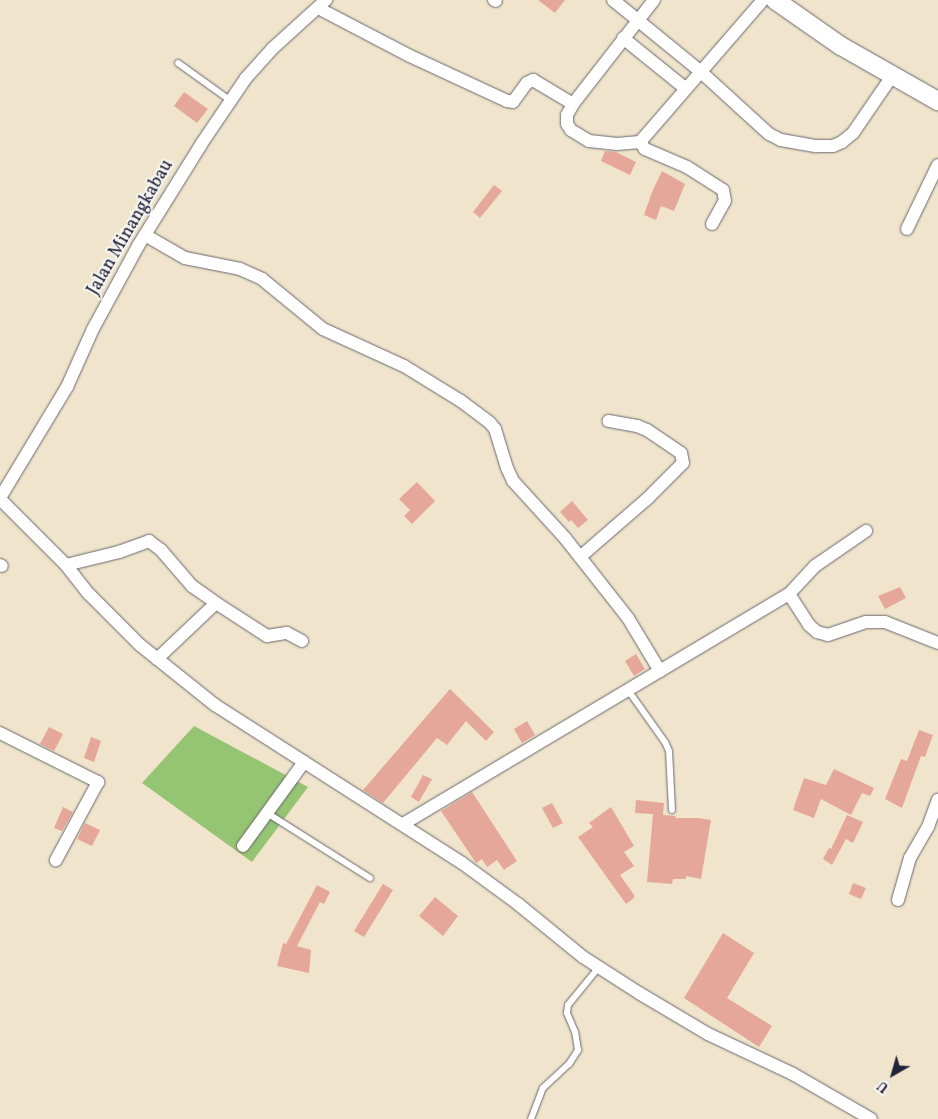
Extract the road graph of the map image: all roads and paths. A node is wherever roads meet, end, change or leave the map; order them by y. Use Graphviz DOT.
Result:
graph roads {
  1 [pos="613,0"];
  2 [pos="654,0"];
  3 [pos="763,0"];
  4 [pos="775,0"];
  5 [pos="322,4"];
  6 [pos="638,20"];
  7 [pos="623,38"];
  8 [pos="178,62"];
  9 [pos="700,71"];
  10 [pos="892,76"];
  11 [pos="685,88"];
  12 [pos="231,101"];
  13 [pos="938,101"];
  14 [pos="573,104"];
  15 [pos="640,142"];
  16 [pos="938,166"];
  17 [pos="712,224"];
  18 [pos="907,229"];
  19 [pos="145,235"];
  20 [pos="608,421"];
  21 [pos="0,499"];
  22 [pos="866,531"];
  23 [pos="580,557"];
  24 [pos="66,565"];
  25 [pos="789,594"];
  26 [pos="216,603"];
  27 [pos="302,641"];
  28 [pos="938,643"];
  29 [pos="157,659"];
  30 [pos="660,671"];
  31 [pos="628,690"];
  32 [pos="0,733"];
  33 [pos="304,762"];
  34 [pos="938,800"];
  35 [pos="672,810"];
  36 [pos="267,813"];
  37 [pos="403,824"];
  38 [pos="933,829"];
  39 [pos="243,846"];
  40 [pos="56,860"];
  41 [pos="370,878"];
  42 [pos="898,900"];
  43 [pos="599,967"];
  44 [pos="531,1119"];
  45 [pos="871,1119"];
  1 -- 6 [label="street"];
  2 -- 6 [label="street"];
  3 -- 9 [label="street"];
  4 -- 10 [label="street"];
  5 -- 12 [label="street, Jalan Minangkabau"];
  5 -- 14 [label="street"];
  6 -- 7 [label="street"];
  6 -- 9 [label="street"];
  7 -- 11 [label="street"];
  7 -- 14 [label="street"];
  8 -- 12 [label="lane"];
  9 -- 10 [label="street"];
  9 -- 11 [label="street"];
  10 -- 13 [label="street"];
  11 -- 15 [label="street"];
  12 -- 19 [label="street, Jalan Minangkabau"];
  14 -- 15 [label="street"];
  15 -- 17 [label="street"];
  16 -- 18 [label="street"];
  19 -- 21 [label="street, Jalan Minangkabau"];
  19 -- 23 [label="street"];
  20 -- 23 [label="street"];
  21 -- 24 [label="street"];
  22 -- 25 [label="street"];
  23 -- 30 [label="street"];
  24 -- 26 [label="street"];
  24 -- 29 [label="street"];
  25 -- 28 [label="street"];
  25 -- 30 [label="street"];
  26 -- 27 [label="street"];
  26 -- 29 [label="street"];
  29 -- 33 [label="street"];
  30 -- 31 [label="street"];
  31 -- 35 [label="lane"];
  31 -- 37 [label="street"];
  32 -- 40 [label="street"];
  33 -- 36 [label="street"];
  33 -- 37 [label="street"];
  34 -- 38 [label="street"];
  36 -- 39 [label="street"];
  36 -- 41 [label="lane"];
  37 -- 43 [label="street"];
  38 -- 42 [label="street"];
  43 -- 44 [label="lane"];
  43 -- 45 [label="street"];
}
